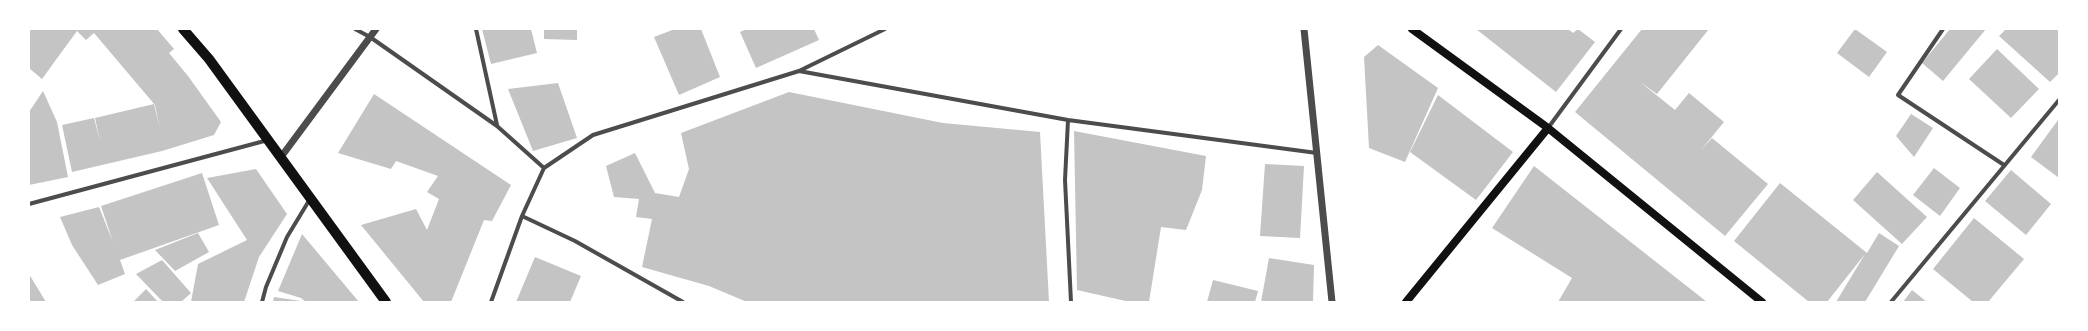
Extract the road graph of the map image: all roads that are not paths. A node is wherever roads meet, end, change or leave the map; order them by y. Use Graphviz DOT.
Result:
graph roads {
  1 [pos="183,29"];
  2 [pos="356,29"];
  3 [pos="376,29"];
  4 [pos="476,29"];
  5 [pos="885,29"];
  6 [pos="1304,29"];
  7 [pos="1412,29"];
  8 [pos="1622,29"];
  9 [pos="1943,29"];
  10 [pos="370,36"];
  11 [pos="799,71"];
  12 [pos="2059,100"];
  13 [pos="1068,120"];
  14 [pos="497,126"];
  15 [pos="1548,128"];
  16 [pos="269,140"];
  17 [pos="1317,153"];
  18 [pos="281,157"];
  19 [pos="2004,165"];
  20 [pos="544,168"];
  21 [pos="311,197"];
  22 [pos="29,204"];
  23 [pos="522,216"];
  24 [pos="262,302"];
  25 [pos="386,302"];
  26 [pos="491,302"];
  27 [pos="684,302"];
  28 [pos="1072,302"];
  29 [pos="1332,302"];
  30 [pos="1406,302"];
  31 [pos="1762,302"];
  32 [pos="1891,302"];
  1 -- 16 [label="main road"];
  2 -- 10 [label="street"];
  3 -- 10 [label="street"];
  4 -- 14 [label="street"];
  5 -- 11 [label="street"];
  6 -- 17 [label="street"];
  7 -- 15 [label="main road"];
  8 -- 15 [label="street"];
  9 -- 19 [label="street"];
  10 -- 14 [label="street"];
  10 -- 18 [label="street"];
  11 -- 13 [label="street"];
  11 -- 20 [label="street"];
  12 -- 19 [label="street"];
  13 -- 17 [label="street"];
  13 -- 28 [label="street"];
  14 -- 20 [label="street"];
  15 -- 30 [label="main road"];
  15 -- 31 [label="main road"];
  16 -- 18 [label="main road"];
  16 -- 22 [label="street"];
  17 -- 29 [label="street"];
  18 -- 21 [label="main road"];
  19 -- 32 [label="street"];
  20 -- 23 [label="street"];
  21 -- 24 [label="street"];
  21 -- 25 [label="main road"];
  23 -- 26 [label="street"];
  23 -- 27 [label="street"];
}
